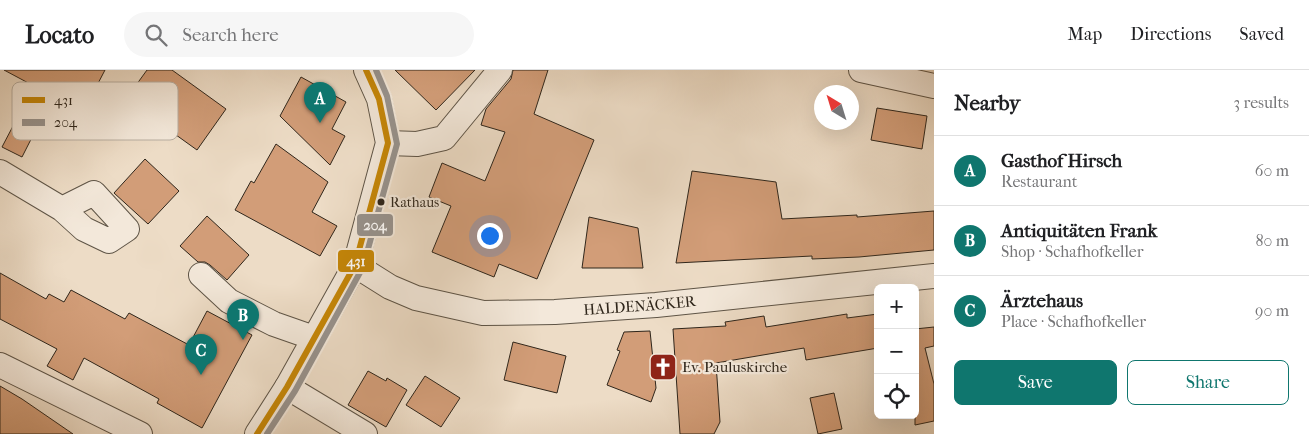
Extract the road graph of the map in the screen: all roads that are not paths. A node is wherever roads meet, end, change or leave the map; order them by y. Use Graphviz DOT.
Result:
graph roads {
  1 [pos="366,70"];
  2 [pos="500,70"];
  3 [pos="862,70"];
  4 [pos="934,86"];
  5 [pos="388,143"];
  6 [pos="0,172"];
  7 [pos="62,208"];
  8 [pos="355,265"];
  9 [pos="201,275"];
  10 [pos="934,276"];
  11 [pos="314,338"];
  12 [pos="0,365"];
  13 [pos="287,387"];
  14 [pos="140,434"];
  15 [pos="257,434"];
  16 [pos="365,434"];
  1 -- 5 [label="street"];
  2 -- 5 [label="street"];
  3 -- 4 [label="street"];
  5 -- 8 [label="street"];
  6 -- 7 [label="street"];
  8 -- 10 [label="street, HALDENÄCKER"];
  8 -- 11 [label="street"];
  9 -- 11 [label="street"];
  11 -- 13 [label="street"];
  12 -- 14 [label="street"];
  13 -- 15 [label="street"];
  13 -- 16 [label="street"];
}
